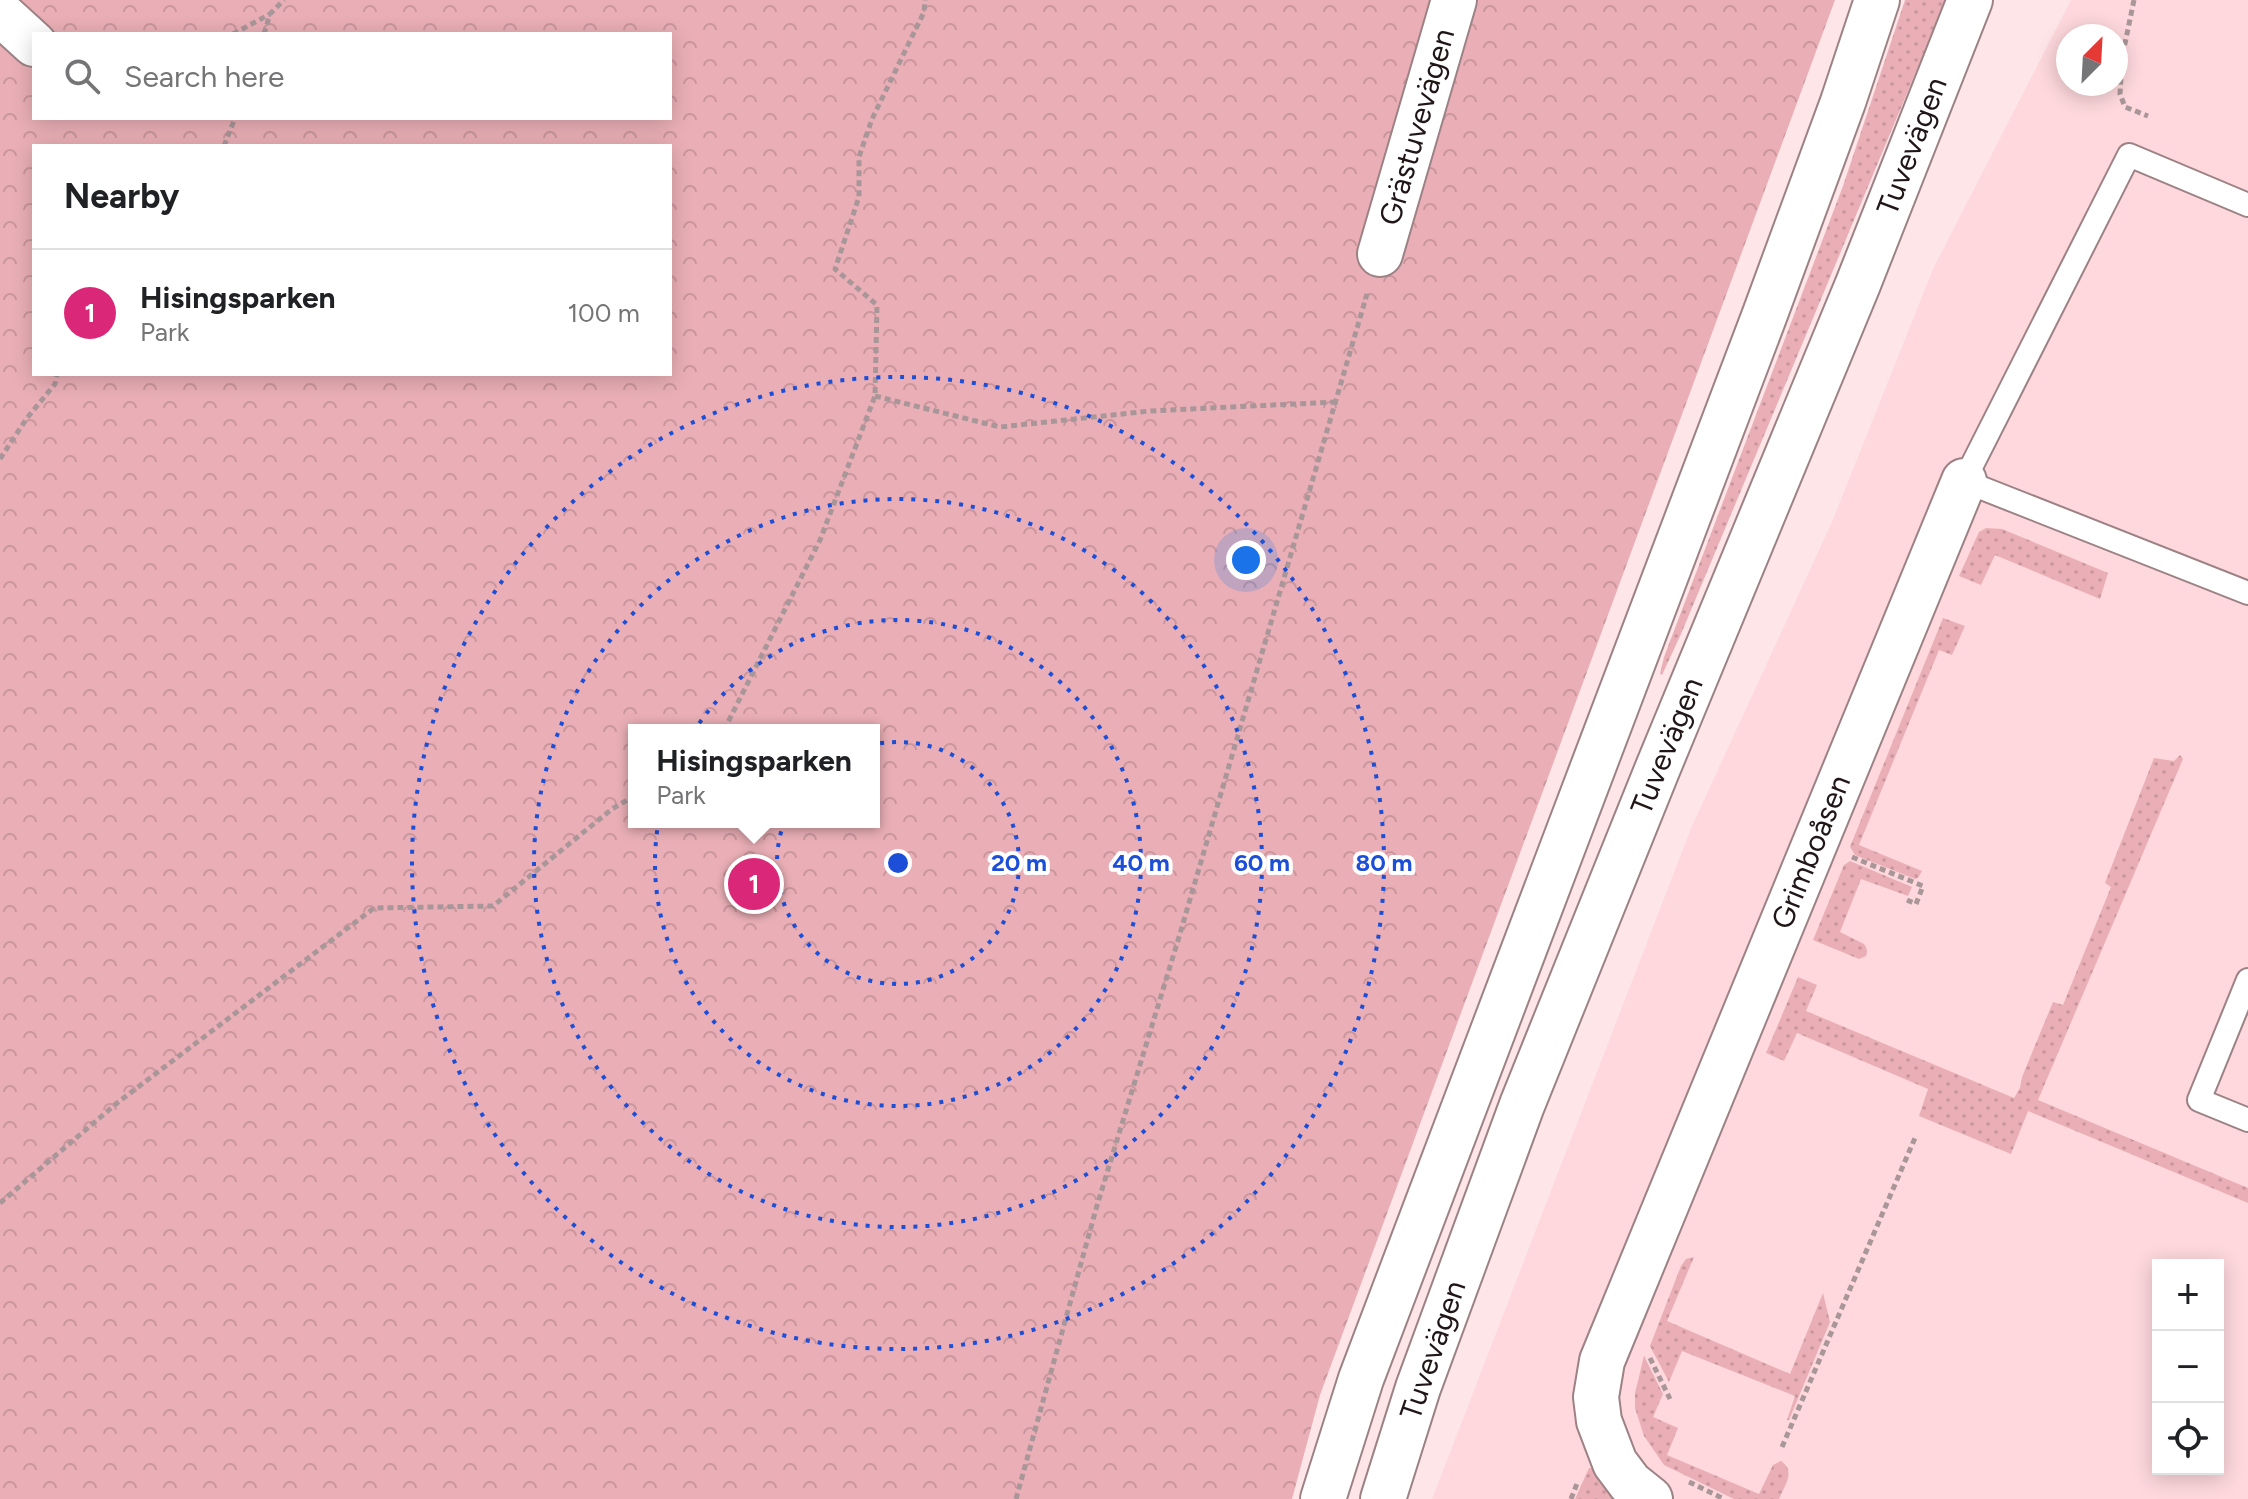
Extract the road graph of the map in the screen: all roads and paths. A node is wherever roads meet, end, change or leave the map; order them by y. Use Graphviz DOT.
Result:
graph roads {
  1 [pos="284,0"];
  2 [pos="925,0"];
  3 [pos="1454,0"];
  4 [pos="1877,0"];
  5 [pos="1970,0"];
  6 [pos="2134,0"];
  7 [pos="0,13"];
  8 [pos="270,14"];
  9 [pos="237,32"];
  10 [pos="265,32"];
  11 [pos="32,42"];
  12 [pos="2148,116"];
  13 [pos="234,120"];
  14 [pos="225,144"];
  15 [pos="2248,205"];
  16 [pos="1380,254"];
  17 [pos="57,376"];
  18 [pos="875,396"];
  19 [pos="1335,402"];
  20 [pos="0,459"];
  21 [pos="1964,481"];
  22 [pos="2248,593"];
  23 [pos="727,724"];
  24 [pos="628,800"];
  25 [pos="1844,854"];
  26 [pos="1907,900"];
  27 [pos="2248,980"];
  28 [pos="2248,1120"];
  29 [pos="1915,1138"];
  30 [pos="0,1203"];
  31 [pos="1644,1346"];
  32 [pos="1670,1399"];
  33 [pos="1782,1447"];
  34 [pos="1016,1499"];
  35 [pos="1323,1499"];
  36 [pos="1383,1499"];
  37 [pos="1650,1499"];
  1 -- 8 [label="path"];
  2 -- 18 [label="path"];
  3 -- 16 [label="main road, Grästuvevägen"];
  4 -- 35 [label="main road, Tuvevägen"];
  5 -- 36 [label="main road, Tuvevägen"];
  6 -- 12 [label="path"];
  7 -- 11 [label="main road"];
  8 -- 9 [label="path"];
  8 -- 10 [label="path"];
  13 -- 14 [label="path"];
  15 -- 21 [label="lane"];
  16 -- 19 [label="path"];
  17 -- 20 [label="path"];
  18 -- 19 [label="path"];
  18 -- 23 [label="path"];
  19 -- 34 [label="path"];
  21 -- 22 [label="lane"];
  21 -- 37 [label="main road, Grimboåsen"];
  24 -- 30 [label="path"];
  25 -- 26 [label="path"];
  27 -- 28 [label="lane"];
  29 -- 33 [label="path"];
  31 -- 32 [label="path"];
}
